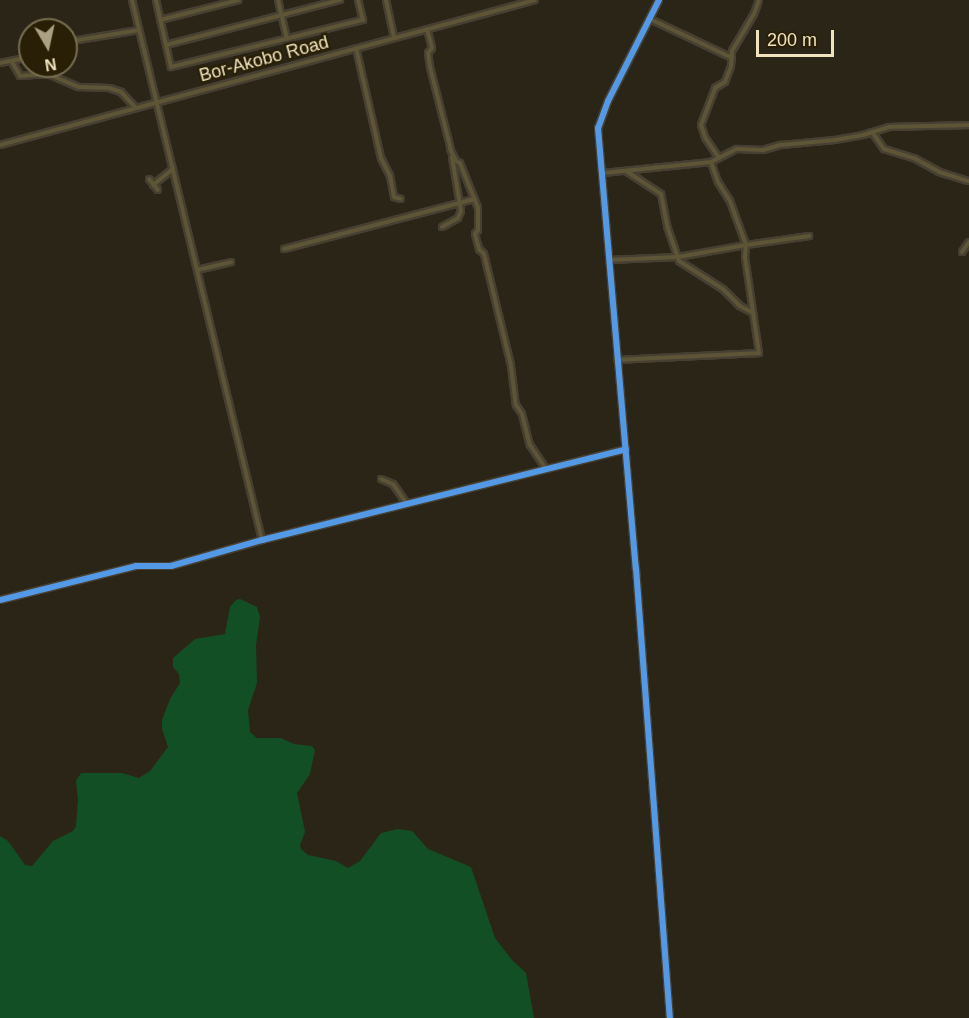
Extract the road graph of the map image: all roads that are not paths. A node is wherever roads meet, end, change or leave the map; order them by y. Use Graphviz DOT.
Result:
graph roads {
  1 [pos="132,0"];
  2 [pos="156,0"];
  3 [pos="239,0"];
  4 [pos="278,0"];
  5 [pos="340,0"];
  6 [pos="358,0"];
  7 [pos="386,0"];
  8 [pos="535,0"];
  9 [pos="659,0"];
  10 [pos="759,0"];
  11 [pos="282,15"];
  12 [pos="650,19"];
  13 [pos="160,20"];
  14 [pos="427,29"];
  15 [pos="139,30"];
  16 [pos="394,38"];
  17 [pos="288,39"];
  18 [pos="78,40"];
  19 [pos="166,45"];
  20 [pos="356,48"];
  21 [pos="732,58"];
  22 [pos="18,60"];
  23 [pos="12,62"];
  24 [pos="0,63"];
  25 [pos="156,103"];
  26 [pos="136,108"];
  27 [pos="969,125"];
  28 [pos="872,132"];
  29 [pos="0,145"];
  30 [pos="450,149"];
  31 [pos="719,158"];
  32 [pos="711,162"];
  33 [pos="173,170"];
  34 [pos="626,171"];
  35 [pos="603,173"];
  36 [pos="149,179"];
  37 [pos="969,181"];
  38 [pos="153,185"];
  39 [pos="158,190"];
  40 [pos="401,199"];
  41 [pos="474,199"];
  42 [pos="462,203"];
  43 [pos="442,228"];
  44 [pos="809,236"];
  45 [pos="969,242"];
  46 [pos="746,245"];
  47 [pos="284,249"];
  48 [pos="962,252"];
  49 [pos="678,257"];
  50 [pos="609,260"];
  51 [pos="231,262"];
  52 [pos="197,270"];
  53 [pos="753,313"];
  54 [pos="618,360"];
  55 [pos="626,449"];
  56 [pos="546,469"];
  57 [pos="381,479"];
  58 [pos="407,504"];
  59 [pos="262,540"];
  60 [pos="0,600"];
  61 [pos="670,1018"];
  1 -- 15 [label="street"];
  2 -- 13 [label="street"];
  3 -- 13 [label="street"];
  4 -- 11 [label="street"];
  5 -- 11 [label="street"];
  6 -- 17 [label="street"];
  7 -- 16 [label="street"];
  8 -- 14 [label="street, Bor-Akobo Road"];
  9 -- 12 [label="street"];
  10 -- 21 [label="street"];
  11 -- 17 [label="street"];
  11 -- 19 [label="street"];
  12 -- 21 [label="street"];
  12 -- 35 [label="street"];
  13 -- 19 [label="street"];
  14 -- 16 [label="street, Bor-Akobo Road"];
  14 -- 30 [label="street"];
  15 -- 18 [label="street"];
  15 -- 25 [label="street"];
  16 -- 20 [label="street, Bor-Akobo Road"];
  17 -- 19 [label="street"];
  20 -- 25 [label="street, Bor-Akobo Road"];
  20 -- 40 [label="street"];
  21 -- 31 [label="street"];
  22 -- 23 [label="street"];
  23 -- 24 [label="street"];
  23 -- 26 [label="street"];
  25 -- 26 [label="street, Bor-Akobo Road"];
  25 -- 33 [label="street"];
  26 -- 29 [label="street, Bor-Akobo Road"];
  27 -- 28 [label="street"];
  28 -- 31 [label="street"];
  28 -- 37 [label="street"];
  30 -- 41 [label="street"];
  30 -- 42 [label="street"];
  31 -- 32 [label="street"];
  32 -- 34 [label="street"];
  32 -- 46 [label="street"];
  33 -- 38 [label="street"];
  33 -- 52 [label="street"];
  34 -- 35 [label="street"];
  34 -- 49 [label="street"];
  35 -- 50 [label="street"];
  36 -- 38 [label="street"];
  38 -- 39 [label="street"];
  41 -- 42 [label="street"];
  41 -- 56 [label="street"];
  42 -- 43 [label="street"];
  42 -- 47 [label="street"];
  44 -- 46 [label="street"];
  45 -- 48 [label="street"];
  46 -- 49 [label="street"];
  46 -- 53 [label="street"];
  49 -- 50 [label="street"];
  49 -- 53 [label="street"];
  50 -- 54 [label="street"];
  51 -- 52 [label="street"];
  52 -- 59 [label="street"];
  53 -- 54 [label="street"];
  54 -- 55 [label="street"];
  55 -- 56 [label="street"];
  55 -- 61 [label="street"];
  56 -- 58 [label="street"];
  57 -- 58 [label="street"];
  58 -- 59 [label="street"];
  59 -- 60 [label="street"];
}
